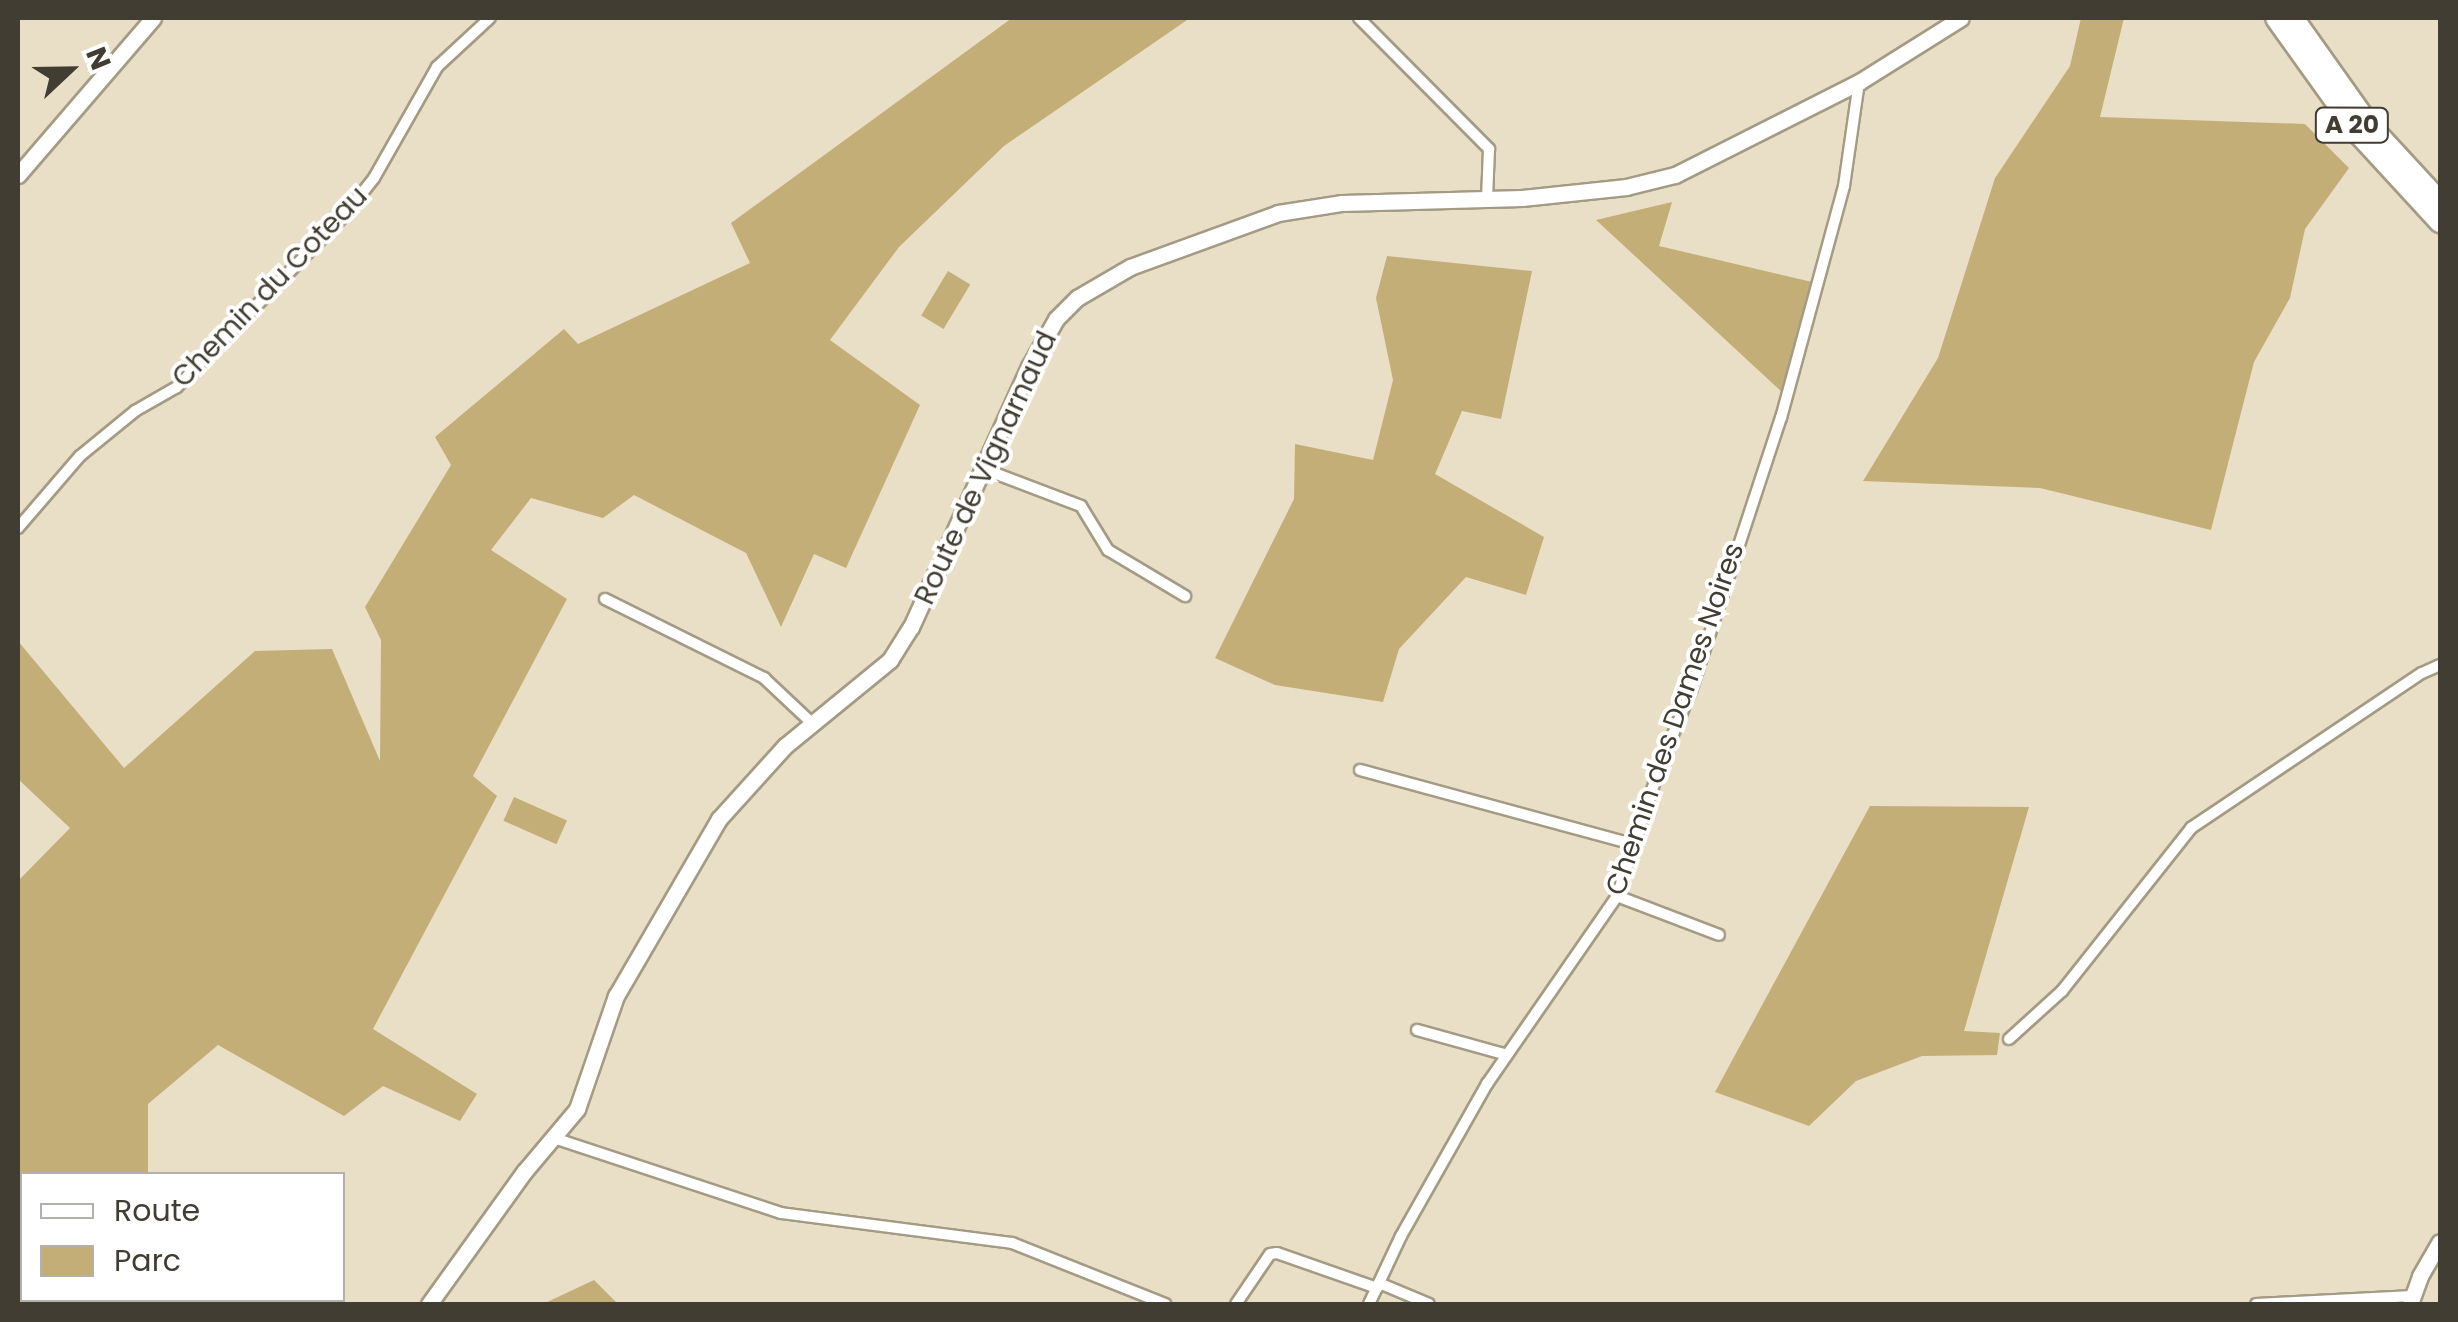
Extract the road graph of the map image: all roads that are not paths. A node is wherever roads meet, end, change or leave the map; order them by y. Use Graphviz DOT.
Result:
graph roads {
  1 [pos="152,18"];
  2 [pos="490,18"];
  3 [pos="1359,18"];
  4 [pos="1960,18"];
  5 [pos="2276,18"];
  6 [pos="2293,18"];
  7 [pos="1859,82"];
  8 [pos="18,175"];
  9 [pos="1487,198"];
  10 [pos="2440,202"];
  11 [pos="2440,222"];
  12 [pos="980,468"];
  13 [pos="18,528"];
  14 [pos="1185,596"];
  15 [pos="604,599"];
  16 [pos="2440,665"];
  17 [pos="813,724"];
  18 [pos="1360,770"];
  19 [pos="1633,844"];
  20 [pos="1616,896"];
  21 [pos="1719,935"];
  22 [pos="1418,1030"];
  23 [pos="2009,1039"];
  24 [pos="1507,1055"];
  25 [pos="554,1138"];
  26 [pos="2440,1242"];
  27 [pos="1378,1286"];
  28 [pos="2412,1300"];
  29 [pos="429,1304"];
  30 [pos="1165,1304"];
  31 [pos="1236,1304"];
  32 [pos="1369,1304"];
  33 [pos="1430,1304"];
  34 [pos="2256,1304"];
  1 -- 8 [label="street"];
  2 -- 13 [label="street, Chemin du Coteau"];
  3 -- 9 [label="street"];
  4 -- 7 [label="street, Route de Vignarnaud"];
  5 -- 11 [label="highway, A 20"];
  6 -- 10 [label="highway, A 20"];
  7 -- 9 [label="street, Route de Vignarnaud"];
  7 -- 19 [label="street, Chemin des Dames Noires"];
  9 -- 12 [label="street, Route de Vignarnaud"];
  12 -- 14 [label="street"];
  12 -- 17 [label="street, Route de Vignarnaud"];
  15 -- 17 [label="street"];
  16 -- 23 [label="street"];
  17 -- 25 [label="street, Route de Vignarnaud"];
  18 -- 19 [label="street"];
  19 -- 20 [label="street, Chemin des Dames Noires"];
  20 -- 21 [label="street"];
  20 -- 24 [label="street, Chemin des Dames Noires"];
  22 -- 24 [label="street"];
  24 -- 27 [label="street, Chemin des Dames Noires"];
  25 -- 29 [label="street, Route de Vignarnaud"];
  25 -- 30 [label="street"];
  26 -- 28 [label="street"];
  27 -- 31 [label="street"];
  27 -- 32 [label="street, Chemin des Dames Noires"];
  27 -- 33 [label="street"];
  28 -- 34 [label="street"];
}
